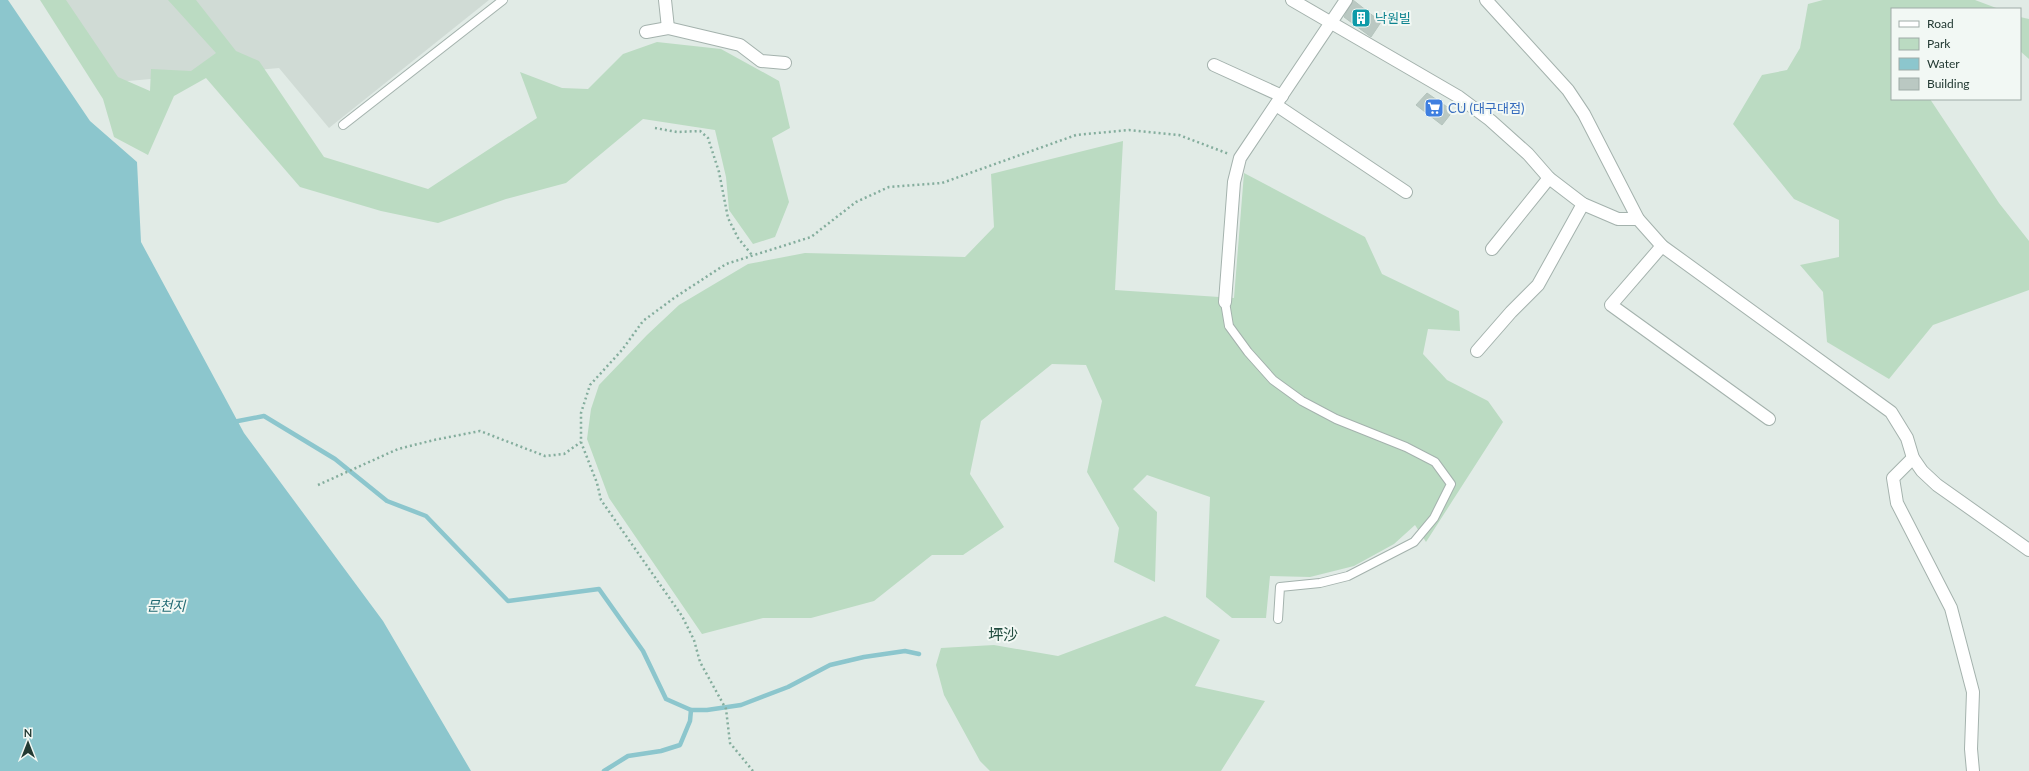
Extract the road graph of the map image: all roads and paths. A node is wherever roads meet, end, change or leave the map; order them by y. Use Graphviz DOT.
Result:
graph roads {
  1 [pos="503,0"];
  2 [pos="665,0"];
  3 [pos="1292,0"];
  4 [pos="1346,0"];
  5 [pos="1486,0"];
  6 [pos="1332,22"];
  7 [pos="668,28"];
  8 [pos="646,32"];
  9 [pos="785,63"];
  10 [pos="1214,64"];
  11 [pos="1279,100"];
  12 [pos="343,125"];
  13 [pos="655,128"];
  14 [pos="1240,158"];
  15 [pos="1549,178"];
  16 [pos="1406,192"];
  17 [pos="1583,204"];
  18 [pos="1638,219"];
  19 [pos="1662,246"];
  20 [pos="1492,249"];
  21 [pos="752,255"];
  22 [pos="1225,302"];
  23 [pos="1477,351"];
  24 [pos="1769,419"];
  25 [pos="581,442"];
  26 [pos="1913,458"];
  27 [pos="318,485"];
  28 [pos="2029,550"];
  29 [pos="1278,619"];
  30 [pos="753,771"];
  31 [pos="1973,771"];
  1 -- 12 [label="lane"];
  2 -- 7 [label="street"];
  3 -- 6 [label="street"];
  4 -- 6 [label="street"];
  5 -- 18 [label="street"];
  6 -- 11 [label="street"];
  6 -- 15 [label="street"];
  7 -- 8 [label="street"];
  7 -- 9 [label="street"];
  10 -- 11 [label="street"];
  11 -- 14 [label="street"];
  11 -- 16 [label="street"];
  13 -- 21 [label="path"];
  14 -- 21 [label="path"];
  14 -- 22 [label="street"];
  15 -- 17 [label="street"];
  15 -- 20 [label="street"];
  17 -- 18 [label="street"];
  17 -- 23 [label="street"];
  18 -- 19 [label="street"];
  19 -- 24 [label="street"];
  19 -- 26 [label="street"];
  21 -- 25 [label="path"];
  22 -- 29 [label="lane"];
  25 -- 27 [label="path"];
  25 -- 30 [label="path"];
  26 -- 28 [label="street"];
  26 -- 31 [label="street"];
}
